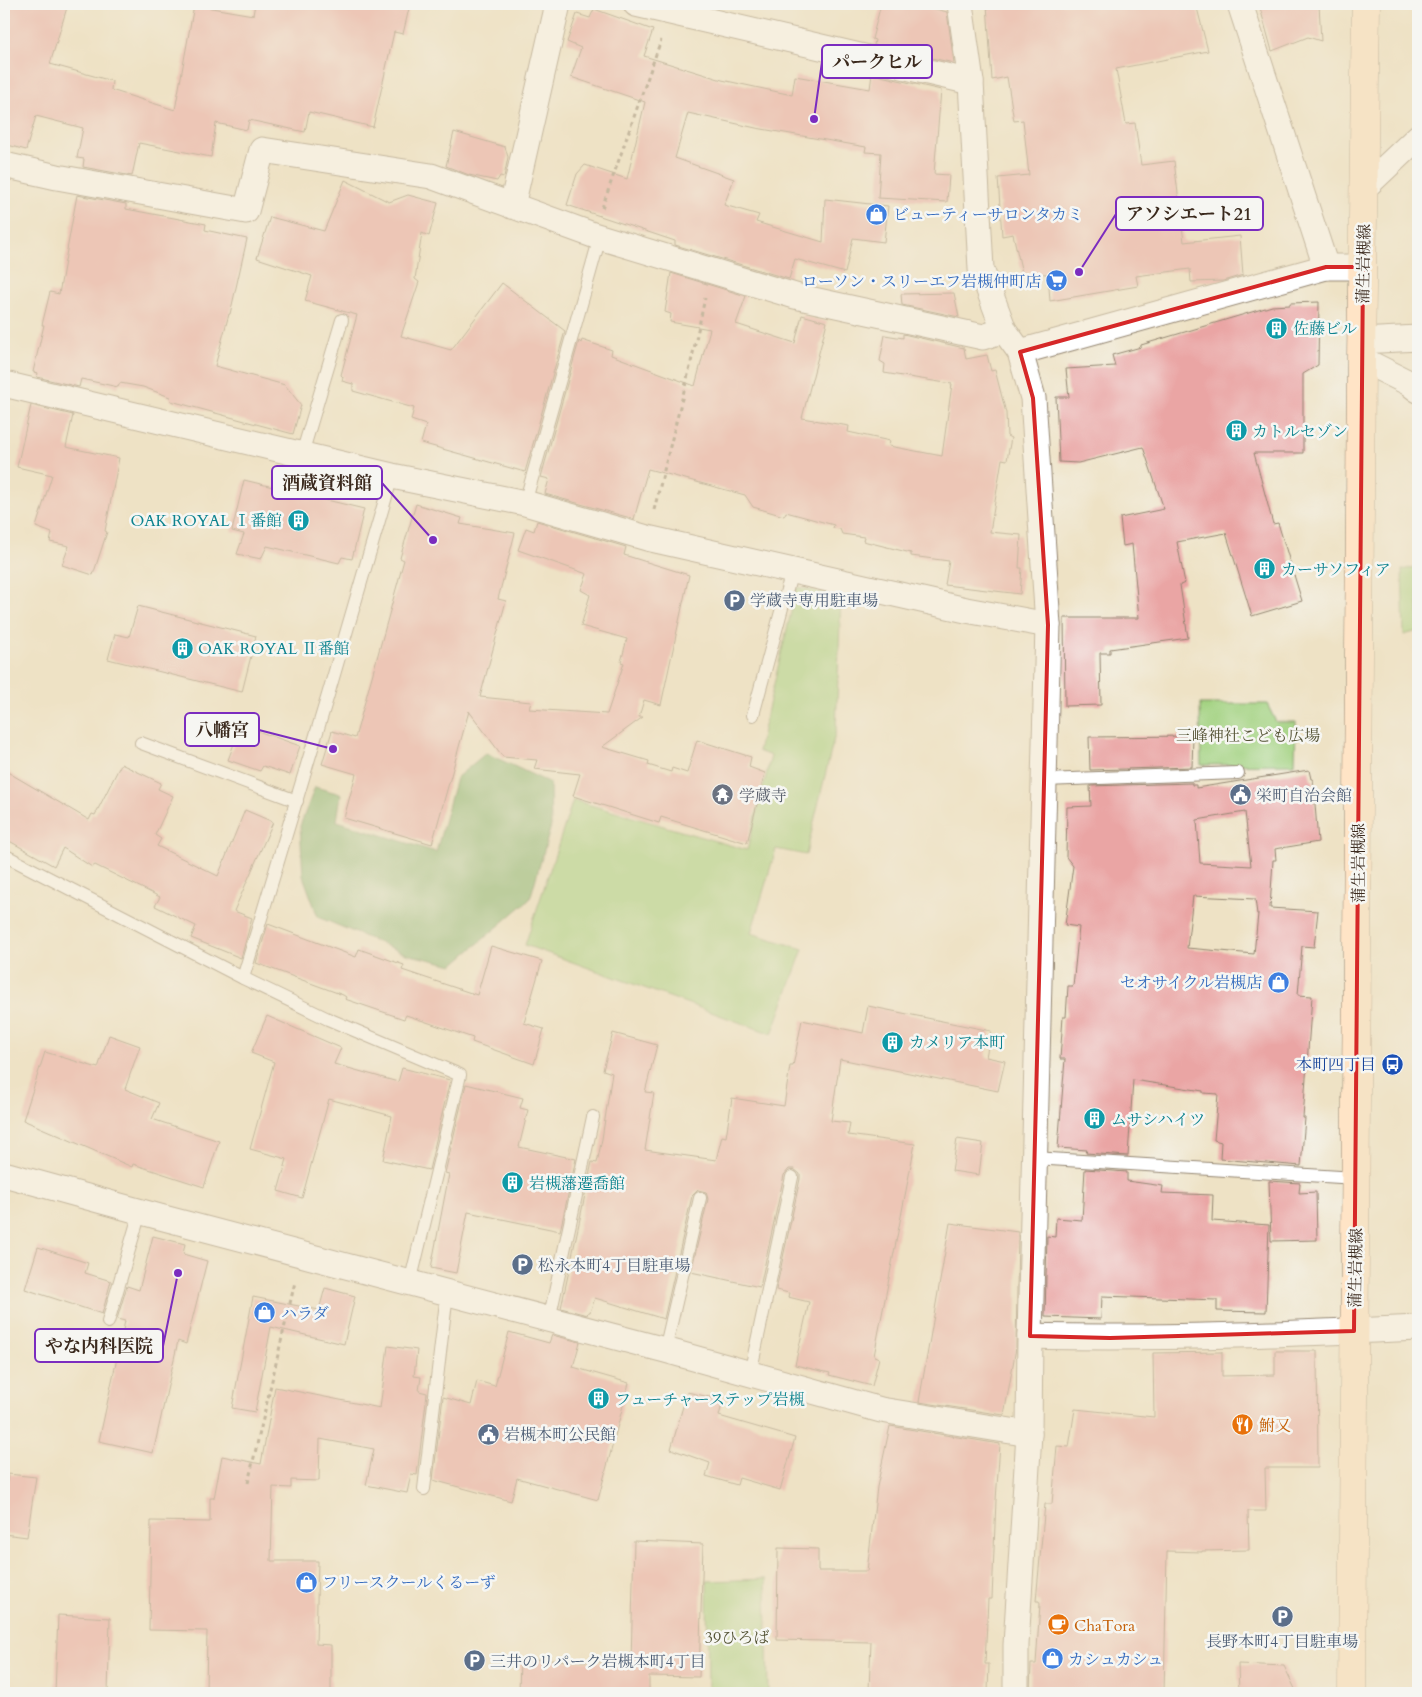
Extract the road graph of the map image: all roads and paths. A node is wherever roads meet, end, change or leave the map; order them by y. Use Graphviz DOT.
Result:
graph roads {
  1 [pos="558,4"];
  2 [pos="636,4"];
  3 [pos="960,4"];
  4 [pos="1240,4"];
  5 [pos="1366,4"];
  6 [pos="670,12"];
  7 [pos="971,82"];
  8 [pos="1418,137"];
  9 [pos="4,165"];
  10 [pos="1364,188"];
  11 [pos="512,206"];
  12 [pos="596,236"];
  13 [pos="1326,266"];
  14 [pos="1363,267"];
  15 [pos="710,270"];
  16 [pos="342,320"];
  17 [pos="1004,330"];
  18 [pos="1418,338"];
  19 [pos="1361,350"];
  20 [pos="1020,352"];
  21 [pos="4,384"];
  22 [pos="1418,390"];
  23 [pos="302,454"];
  24 [pos="392,476"];
  25 [pos="525,503"];
  26 [pos="647,538"];
  27 [pos="792,571"];
  28 [pos="1048,625"];
  29 [pos="753,715"];
  30 [pos="141,743"];
  31 [pos="1238,773"];
  32 [pos="1044,780"];
  33 [pos="297,801"];
  34 [pos="4,855"];
  35 [pos="243,978"];
  36 [pos="593,1117"];
  37 [pos="1034,1158"];
  38 [pos="4,1174"];
  39 [pos="792,1177"];
  40 [pos="1356,1178"];
  41 [pos="700,1198"];
  42 [pos="140,1212"];
  43 [pos="301,1255"];
  44 [pos="410,1283"];
  45 [pos="447,1293"];
  46 [pos="549,1320"];
  47 [pos="108,1322"];
  48 [pos="1418,1328"];
  49 [pos="1354,1331"];
  50 [pos="1030,1336"];
  51 [pos="665,1350"];
  52 [pos="750,1374"];
  53 [pos="1029,1434"];
  54 [pos="248,1483"];
  55 [pos="424,1489"];
  56 [pos="1016,1693"];
  57 [pos="1352,1693"];
  1 -- 11 [label="street"];
  2 -- 6 [label="street"];
  3 -- 7 [label="street"];
  4 -- 13 [label="street"];
  5 -- 10 [label="main road, 蒲生岩槻線"];
  6 -- 7 [label="street"];
  6 -- 12 [label="path"];
  7 -- 17 [label="street"];
  8 -- 10 [label="street"];
  9 -- 11 [label="street"];
  10 -- 14 [label="main road, 蒲生岩槻線"];
  11 -- 12 [label="street"];
  12 -- 15 [label="street"];
  12 -- 25 [label="lane"];
  13 -- 14 [label="street"];
  13 -- 20 [label="street"];
  14 -- 19 [label="main road, 蒲生岩槻線"];
  15 -- 17 [label="street"];
  15 -- 26 [label="path"];
  16 -- 23 [label="lane"];
  17 -- 20 [label="street"];
  18 -- 19 [label="street"];
  19 -- 22 [label="street"];
  19 -- 40 [label="main road, 蒲生岩槻線"];
  20 -- 28 [label="street"];
  21 -- 23 [label="street"];
  23 -- 24 [label="street"];
  24 -- 25 [label="street"];
  24 -- 33 [label="lane"];
  25 -- 26 [label="street"];
  26 -- 27 [label="street"];
  27 -- 28 [label="street"];
  27 -- 29 [label="lane"];
  28 -- 32 [label="street"];
  30 -- 33 [label="lane"];
  31 -- 32 [label="lane"];
  32 -- 37 [label="street"];
  33 -- 35 [label="lane"];
  34 -- 35 [label="lane"];
  35 -- 44 [label="lane"];
  36 -- 46 [label="lane"];
  37 -- 40 [label="lane"];
  37 -- 50 [label="street"];
  38 -- 42 [label="street"];
  39 -- 52 [label="lane"];
  40 -- 49 [label="main road, 蒲生岩槻線"];
  41 -- 51 [label="lane"];
  42 -- 43 [label="street"];
  42 -- 47 [label="lane"];
  43 -- 44 [label="street"];
  43 -- 54 [label="path"];
  44 -- 45 [label="street"];
  45 -- 46 [label="street"];
  45 -- 55 [label="lane"];
  46 -- 51 [label="street"];
  48 -- 49 [label="street"];
  49 -- 50 [label="street"];
  49 -- 57 [label="main road, 蒲生岩槻線"];
  50 -- 53 [label="street"];
  51 -- 52 [label="street"];
  52 -- 53 [label="street"];
  53 -- 56 [label="street"];
}
